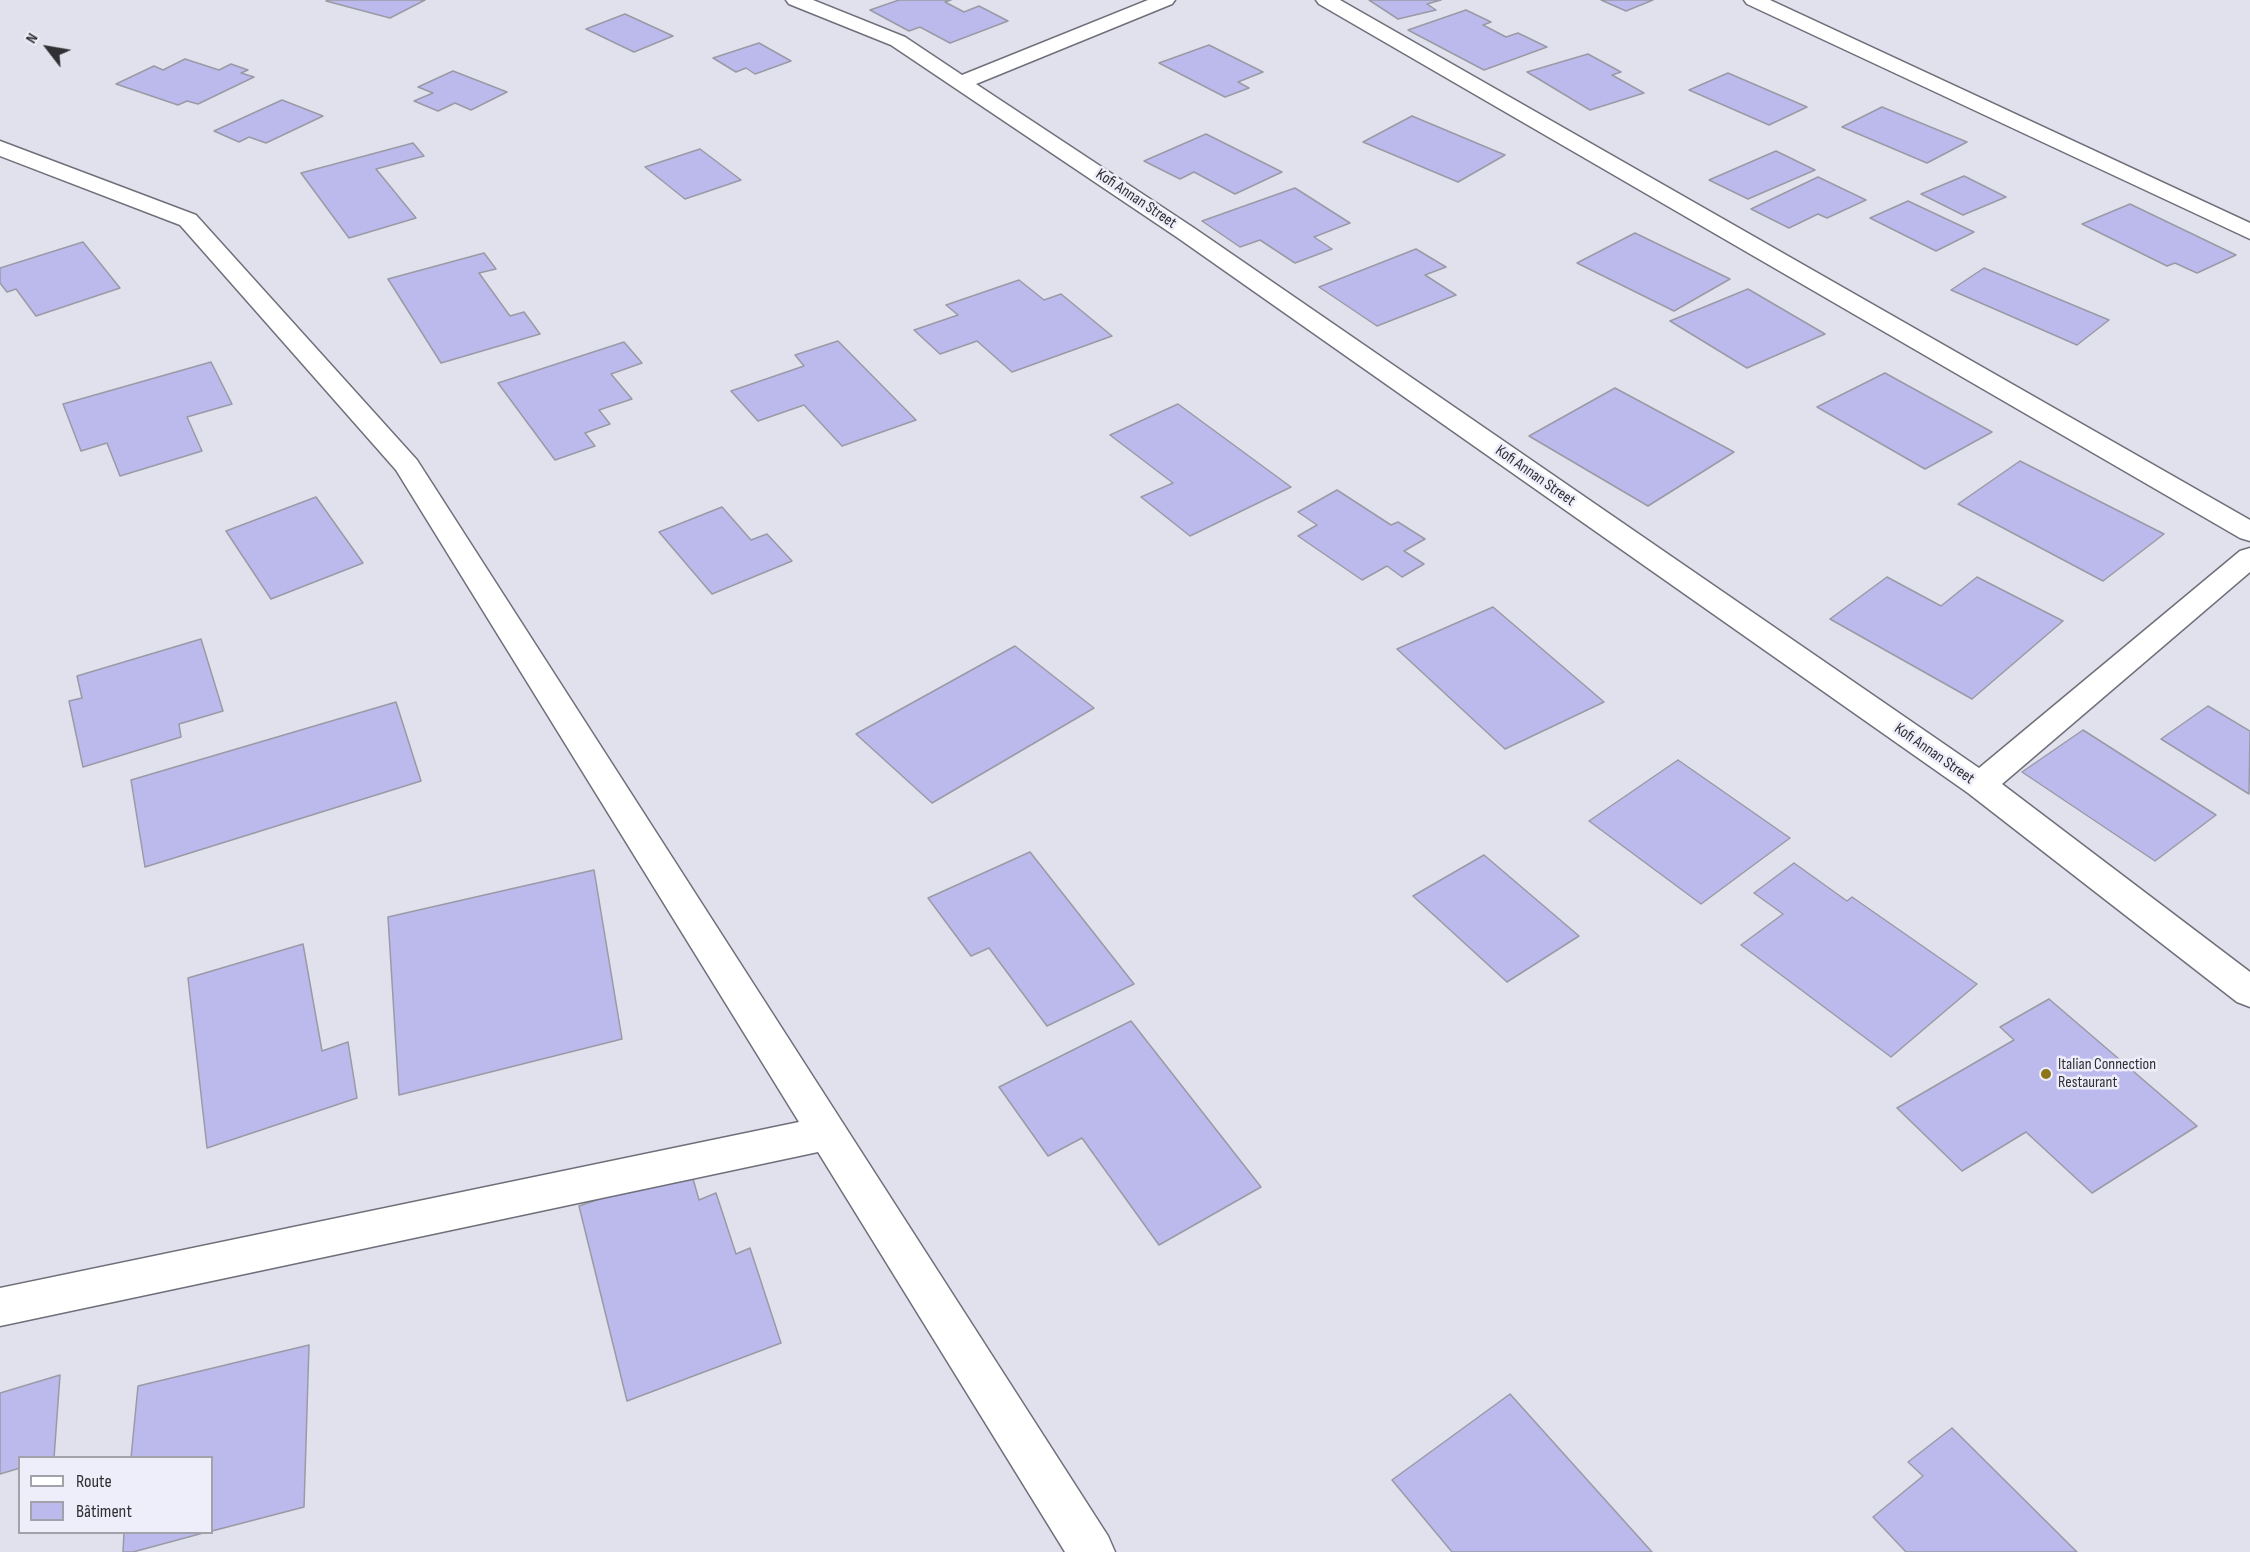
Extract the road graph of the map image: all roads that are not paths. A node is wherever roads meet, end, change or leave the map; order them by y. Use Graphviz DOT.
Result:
graph roads {
  1 [pos="796,0"];
  2 [pos="1165,0"];
  3 [pos="1326,0"];
  4 [pos="1754,0"];
  5 [pos="962,82"];
  6 [pos="0,148"];
  7 [pos="2250,232"];
  8 [pos="2250,532"];
  9 [pos="2250,557"];
  10 [pos="1980,785"];
  11 [pos="2250,992"];
  12 [pos="828,1133"];
  13 [pos="0,1307"];
  14 [pos="1092,1552"];
  1 -- 5 [label="street, Kofi Annan Street"];
  2 -- 5 [label="street"];
  3 -- 8 [label="street"];
  4 -- 7 [label="street"];
  5 -- 10 [label="street, Kofi Annan Street"];
  6 -- 12 [label="street"];
  9 -- 10 [label="street"];
  10 -- 11 [label="street, Kofi Annan Street"];
  12 -- 13 [label="street"];
  12 -- 14 [label="street"];
}
